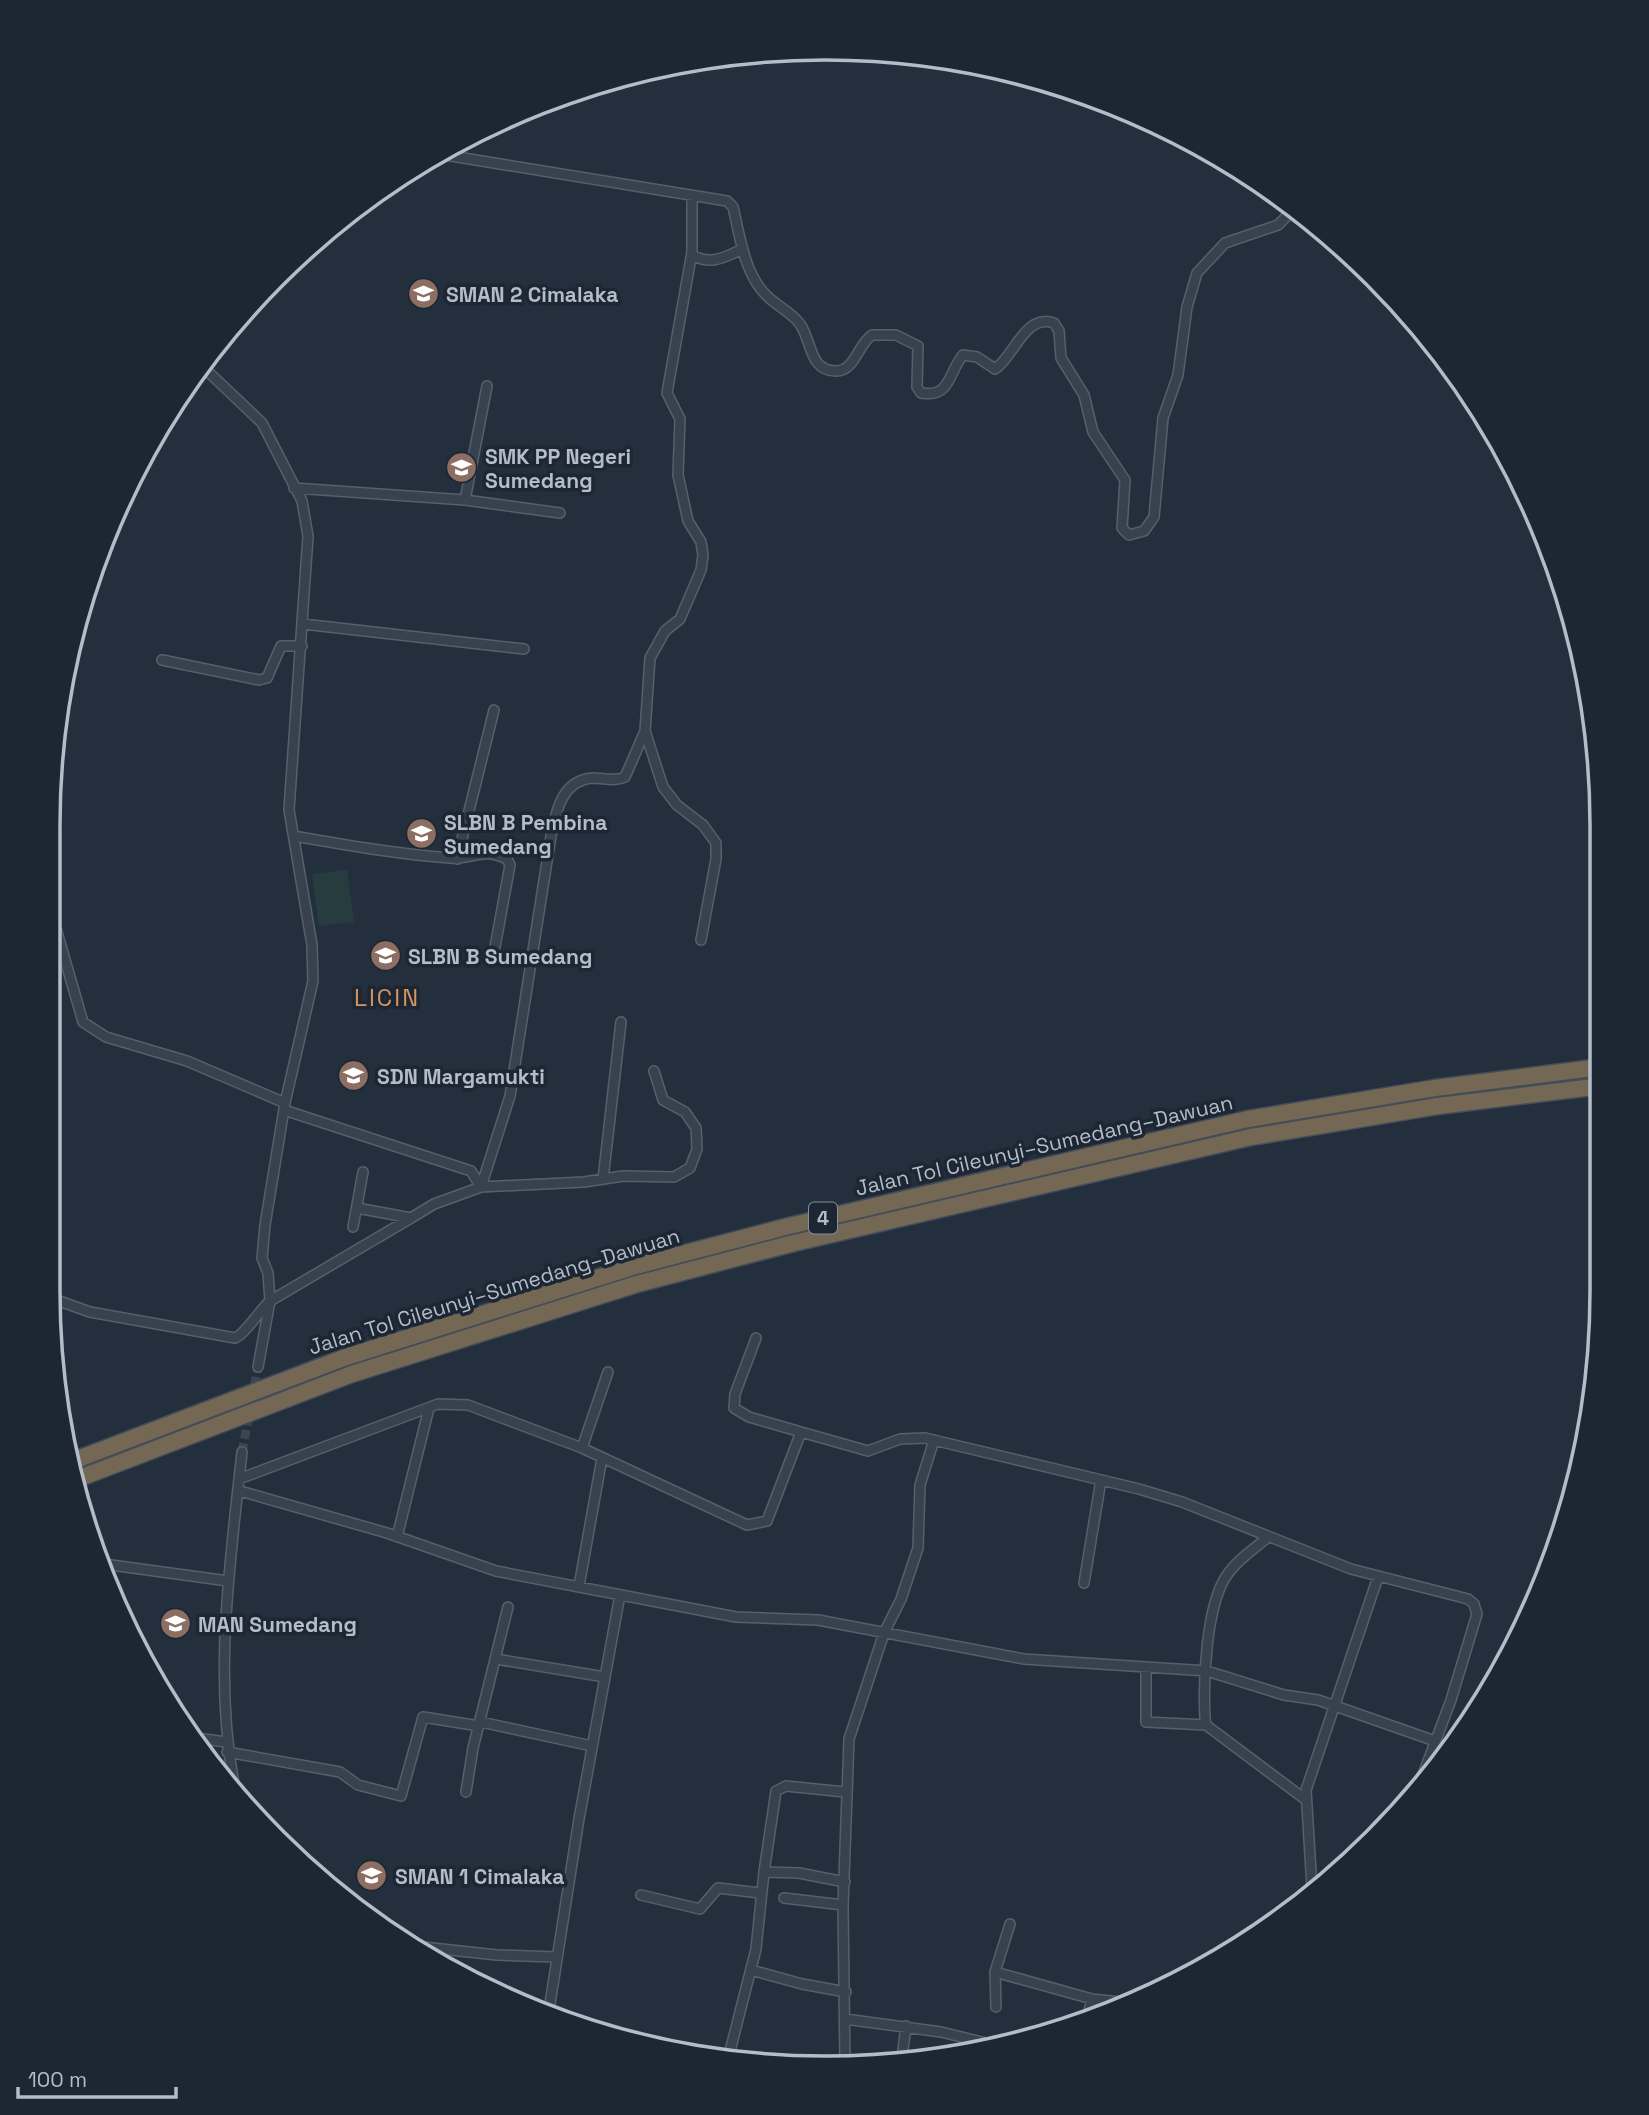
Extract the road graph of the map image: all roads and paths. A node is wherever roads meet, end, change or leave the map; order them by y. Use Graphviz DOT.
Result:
graph roads {
  1 [pos="453,156"];
  2 [pos="692,196"];
  3 [pos="1287,216"];
  4 [pos="743,249"];
  5 [pos="692,255"];
  6 [pos="208,372"];
  7 [pos="488,386"];
  8 [pos="294,488"];
  9 [pos="465,500"];
  10 [pos="560,513"];
  11 [pos="303,624"];
  12 [pos="302,646"];
  13 [pos="524,649"];
  14 [pos="162,660"];
  15 [pos="494,710"];
  16 [pos="645,731"];
  17 [pos="294,836"];
  18 [pos="457,859"];
  19 [pos="701,940"];
  20 [pos="60,942"];
  21 [pos="493,958"];
  22 [pos="621,1022"];
  23 [pos="1590,1068"];
  24 [pos="654,1071"];
  25 [pos="1590,1087"];
  26 [pos="284,1107"];
  27 [pos="363,1172"];
  28 [pos="603,1179"];
  29 [pos="481,1187"];
  30 [pos="357,1208"];
  31 [pos="411,1218"];
  32 [pos="353,1227"];
  33 [pos="270,1301"];
  34 [pos="60,1302"];
  35 [pos="756,1338"];
  36 [pos="258,1367"];
  37 [pos="608,1372"];
  38 [pos="429,1408"];
  39 [pos="802,1432"];
  40 [pos="934,1440"];
  41 [pos="582,1448"];
  42 [pos="242,1452"];
  43 [pos="602,1458"];
  44 [pos="79,1459"];
  45 [pos="83,1477"];
  46 [pos="239,1479"];
  47 [pos="1101,1480"];
  48 [pos="240,1491"];
  49 [pos="397,1537"];
  50 [pos="1267,1538"];
  51 [pos="111,1565"];
  52 [pos="1378,1577"];
  53 [pos="228,1581"];
  54 [pos="1084,1583"];
  55 [pos="579,1586"];
  56 [pos="620,1595"];
  57 [pos="508,1607"];
  58 [pos="884,1633"];
  59 [pos="496,1659"];
  60 [pos="1146,1668"];
  61 [pos="1207,1671"];
  62 [pos="605,1677"];
  63 [pos="1336,1707"];
  64 [pos="480,1724"];
  65 [pos="1206,1725"];
  66 [pos="207,1741"];
  67 [pos="1434,1741"];
  68 [pos="592,1746"];
  69 [pos="227,1747"];
  70 [pos="1427,1761"];
  71 [pos="233,1775"];
  72 [pos="466,1792"];
  73 [pos="845,1792"];
  74 [pos="1306,1800"];
  75 [pos="764,1872"];
  76 [pos="1311,1880"];
  77 [pos="845,1882"];
  78 [pos="760,1893"];
  79 [pos="640,1895"];
  80 [pos="785,1898"];
  81 [pos="843,1905"];
  82 [pos="1010,1924"];
  83 [pos="434,1948"];
  84 [pos="556,1957"];
  85 [pos="751,1970"];
  86 [pos="995,1972"];
  87 [pos="846,1992"];
  88 [pos="1092,1999"];
  89 [pos="1107,2001"];
  90 [pos="550,2004"];
  91 [pos="996,2007"];
  92 [pos="1090,2007"];
  93 [pos="845,2019"];
  94 [pos="906,2026"];
  95 [pos="970,2038"];
  96 [pos="977,2040"];
  97 [pos="969,2042"];
  98 [pos="730,2050"];
  99 [pos="903,2051"];
  100 [pos="845,2055"];
  1 -- 2 [label="street"];
  2 -- 4 [label="street"];
  2 -- 5 [label="street"];
  3 -- 4 [label="street"];
  4 -- 5 [label="street"];
  5 -- 16 [label="street"];
  6 -- 8 [label="street"];
  7 -- 9 [label="street"];
  8 -- 9 [label="street"];
  8 -- 11 [label="street"];
  9 -- 10 [label="street"];
  11 -- 12 [label="street"];
  11 -- 13 [label="street"];
  12 -- 14 [label="street"];
  12 -- 17 [label="street"];
  15 -- 18 [label="street"];
  16 -- 19 [label="street"];
  16 -- 29 [label="street"];
  17 -- 18 [label="street"];
  17 -- 26 [label="street"];
  18 -- 21 [label="street"];
  20 -- 26 [label="street"];
  22 -- 28 [label="street"];
  23 -- 44 [label="highway, Jalan Tol Cileunyi–Sumedang–Dawuan / 4"];
  24 -- 28 [label="street"];
  25 -- 45 [label="highway, Jalan Tol Cileunyi–Sumedang–Dawuan / 4"];
  26 -- 29 [label="street"];
  26 -- 33 [label="street"];
  27 -- 30 [label="street"];
  28 -- 29 [label="street"];
  29 -- 31 [label="street"];
  30 -- 31 [label="street"];
  30 -- 32 [label="street"];
  31 -- 33 [label="street"];
  33 -- 34 [label="street"];
  33 -- 36 [label="street"];
  35 -- 39 [label="street"];
  37 -- 41 [label="street"];
  38 -- 41 [label="street"];
  38 -- 46 [label="street"];
  38 -- 49 [label="street"];
  39 -- 40 [label="street"];
  39 -- 43 [label="street"];
  40 -- 47 [label="street"];
  40 -- 58 [label="street"];
  41 -- 43 [label="street"];
  42 -- 46 [label="street"];
  43 -- 55 [label="street"];
  46 -- 48 [label="street"];
  47 -- 50 [label="street"];
  47 -- 54 [label="street"];
  48 -- 49 [label="street"];
  48 -- 53 [label="street"];
  49 -- 55 [label="street"];
  50 -- 52 [label="street"];
  50 -- 61 [label="street"];
  51 -- 53 [label="street"];
  52 -- 63 [label="street"];
  52 -- 67 [label="street"];
  53 -- 69 [label="street"];
  55 -- 56 [label="street"];
  56 -- 58 [label="street"];
  56 -- 62 [label="street"];
  57 -- 59 [label="street"];
  58 -- 60 [label="street"];
  58 -- 73 [label="street"];
  59 -- 62 [label="street"];
  59 -- 64 [label="street"];
  60 -- 61 [label="street"];
  60 -- 65 [label="street"];
  61 -- 63 [label="street"];
  61 -- 65 [label="street"];
  62 -- 68 [label="street"];
  63 -- 67 [label="street"];
  63 -- 74 [label="street"];
  64 -- 68 [label="street"];
  64 -- 69 [label="street"];
  64 -- 72 [label="street"];
  65 -- 74 [label="street"];
  66 -- 69 [label="street"];
  67 -- 70 [label="street"];
  68 -- 84 [label="street"];
  69 -- 71 [label="street"];
  73 -- 75 [label="street"];
  73 -- 77 [label="street"];
  74 -- 76 [label="street"];
  75 -- 77 [label="street"];
  75 -- 78 [label="street"];
  77 -- 81 [label="street"];
  78 -- 79 [label="street"];
  78 -- 85 [label="street"];
  80 -- 81 [label="street"];
  81 -- 87 [label="street"];
  82 -- 86 [label="street"];
  83 -- 84 [label="street"];
  84 -- 90 [label="street"];
  85 -- 87 [label="street"];
  85 -- 98 [label="street"];
  86 -- 88 [label="street"];
  86 -- 91 [label="street"];
  87 -- 93 [label="street"];
  88 -- 89 [label="street"];
  88 -- 92 [label="street"];
  93 -- 94 [label="street"];
  93 -- 100 [label="street"];
  94 -- 95 [label="street"];
  94 -- 99 [label="street"];
  95 -- 96 [label="street"];
  95 -- 97 [label="street"];
}
